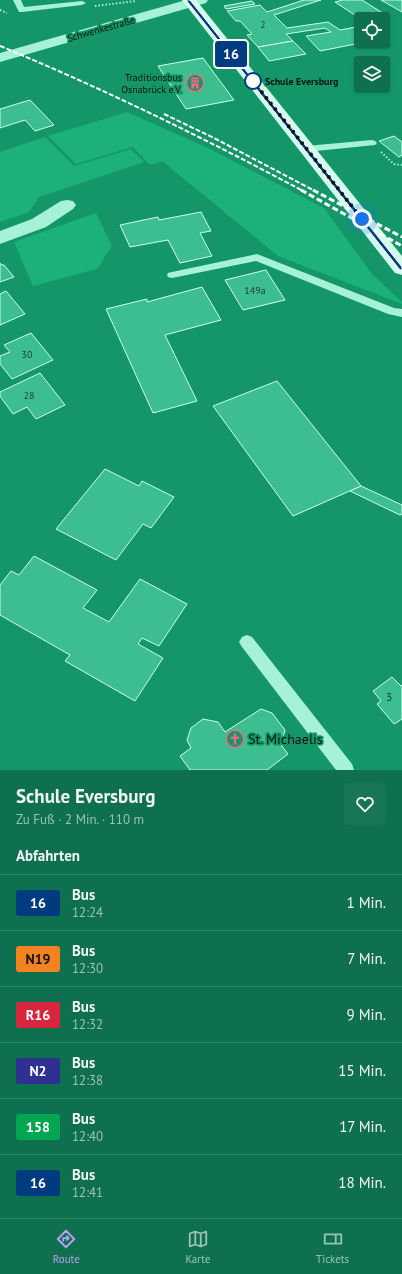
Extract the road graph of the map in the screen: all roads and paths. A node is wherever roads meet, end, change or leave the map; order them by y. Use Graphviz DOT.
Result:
graph roads {
  1 [pos="17,0"];
  2 [pos="194,1"];
  3 [pos="82,3"];
  4 [pos="0,58"];
  5 [pos="372,144"];
  6 [pos="306,149"];
  7 [pos="402,165"];
  8 [pos="67,205"];
  9 [pos="0,238"];
  10 [pos="402,269"];
  11 [pos="172,275"];
  12 [pos="402,313"];
  13 [pos="247,642"];
  14 [pos="346,770"];
  1 -- 3 [label="lane"];
  2 -- 4 [label="street, Schwenkestraße"];
  2 -- 6 [label="street"];
  5 -- 6 [label="lane"];
  5 -- 7 [label="path"];
  6 -- 10 [label="street"];
  8 -- 9 [label="street"];
  11 -- 12 [label="lane"];
  13 -- 14 [label="lane"];
}
